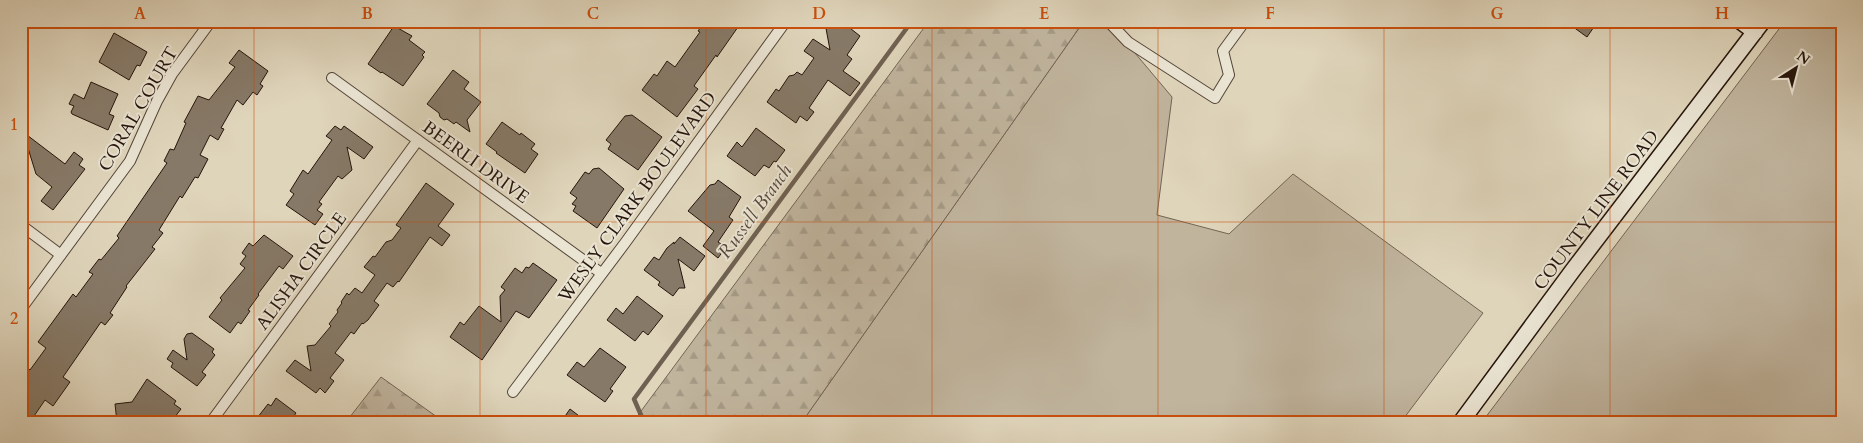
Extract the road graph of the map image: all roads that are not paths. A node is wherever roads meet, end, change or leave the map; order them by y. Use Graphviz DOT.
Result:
graph roads {
  1 [pos="211,21"];
  2 [pos="786,21"];
  3 [pos="1108,21"];
  4 [pos="1245,21"];
  5 [pos="1740,21"];
  6 [pos="1759,27"];
  7 [pos="332,78"];
  8 [pos="418,140"];
  9 [pos="21,225"];
  10 [pos="61,255"];
  11 [pos="601,274"];
  12 [pos="21,308"];
  13 [pos="512,392"];
  14 [pos="211,422"];
  15 [pos="1461,422"];
  1 -- 10 [label="street, CORAL COURT"];
  2 -- 11 [label="street, WESLY CLARK BOULEVARD"];
  3 -- 4 [label="street"];
  5 -- 6 [label="main road"];
  6 -- 15 [label="main road, COUNTY LINE ROAD"];
  7 -- 8 [label="street, BEERLI DRIVE"];
  8 -- 11 [label="street, BEERLI DRIVE"];
  8 -- 14 [label="street, ALISHA CIRCLE"];
  9 -- 10 [label="street"];
  10 -- 12 [label="street, CORAL COURT"];
  11 -- 13 [label="street, WESLY CLARK BOULEVARD"];
}
